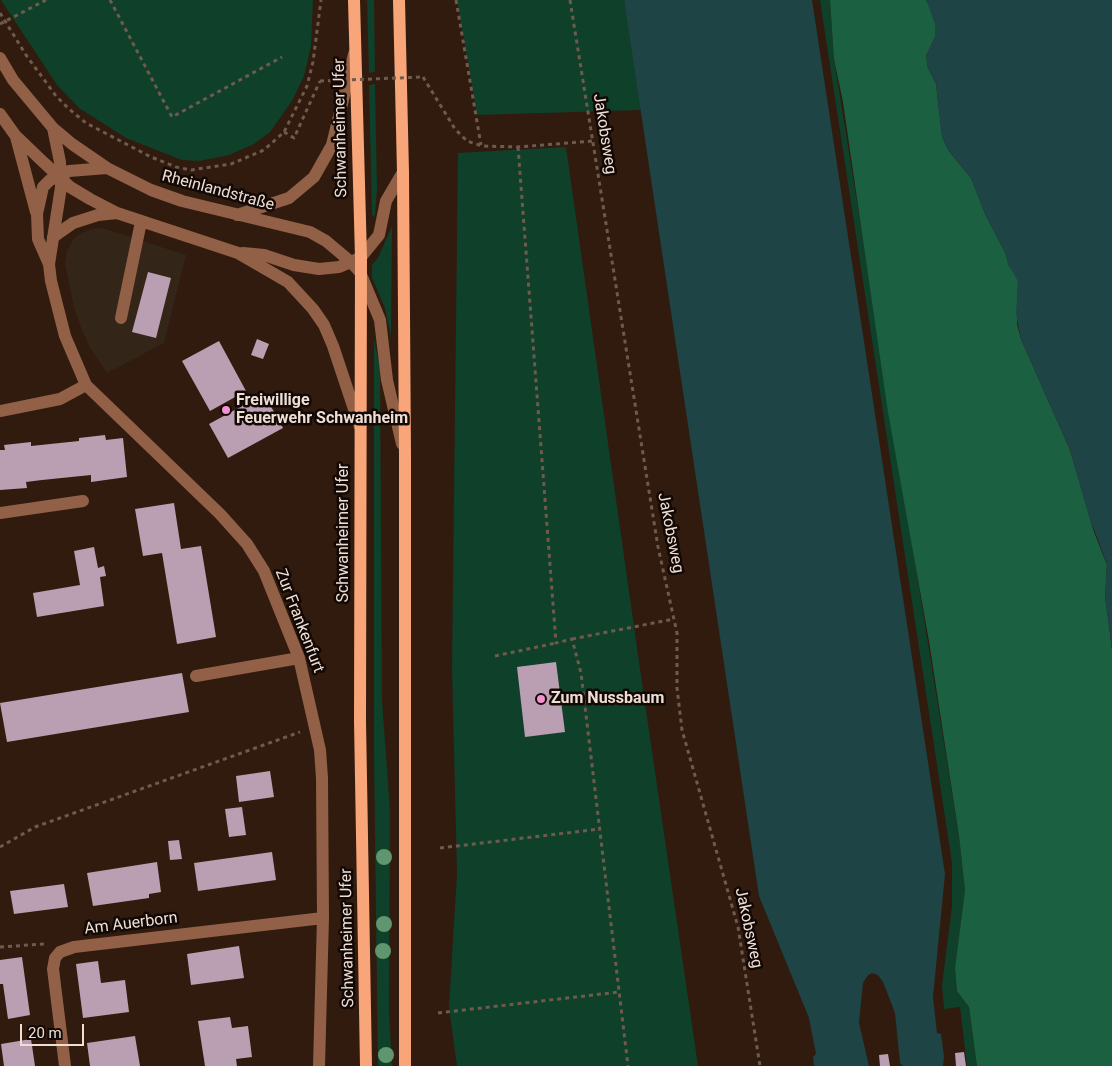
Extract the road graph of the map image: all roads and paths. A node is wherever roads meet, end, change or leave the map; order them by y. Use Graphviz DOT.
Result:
graph roads {
  1 [pos="46,0"];
  2 [pos="110,0"];
  3 [pos="321,0"];
  4 [pos="354,0"];
  5 [pos="399,0"];
  6 [pos="456,0"];
  7 [pos="570,0"];
  8 [pos="0,13"];
  9 [pos="4,21"];
  10 [pos="0,24"];
  11 [pos="356,50"];
  12 [pos="282,57"];
  13 [pos="0,58"];
  14 [pos="0,114"];
  15 [pos="53,128"];
  16 [pos="284,132"];
  17 [pos="16,135"];
  18 [pos="593,142"];
  19 [pos="482,146"];
  20 [pos="518,147"];
  21 [pos="107,168"];
  22 [pos="403,172"];
  23 [pos="59,176"];
  24 [pos="117,213"];
  25 [pos="37,214"];
  26 [pos="235,216"];
  27 [pos="141,222"];
  28 [pos="53,237"];
  29 [pos="238,253"];
  30 [pos="356,259"];
  31 [pos="49,264"];
  32 [pos="360,272"];
  33 [pos="121,318"];
  34 [pos="86,385"];
  35 [pos="0,411"];
  36 [pos="360,428"];
  37 [pos="405,456"];
  38 [pos="83,501"];
  39 [pos="0,512"];
  40 [pos="674,619"];
  41 [pos="572,639"];
  42 [pos="556,643"];
  43 [pos="495,656"];
  44 [pos="299,658"];
  45 [pos="196,676"];
  46 [pos="315,726"];
  47 [pos="600,829"];
  48 [pos="0,847"];
  49 [pos="440,848"];
  50 [pos="323,918"];
  51 [pos="0,947"];
  52 [pos="60,952"];
  53 [pos="619,992"];
  54 [pos="438,1013"];
  55 [pos="64,1066"];
  56 [pos="319,1066"];
  57 [pos="366,1066"];
  58 [pos="405,1066"];
  59 [pos="628,1066"];
  60 [pos="760,1066"];
  1 -- 9 [label="path"];
  2 -- 12 [label="path"];
  3 -- 16 [label="path"];
  4 -- 11 [label="main road, Schwanheimer Ufer"];
  5 -- 22 [label="main road"];
  6 -- 19 [label="path"];
  7 -- 18 [label="path, Jakobsweg"];
  8 -- 9 [label="path"];
  9 -- 10 [label="path"];
  9 -- 16 [label="path"];
  11 -- 26 [label="street"];
  11 -- 30 [label="main road, Schwanheimer Ufer"];
  13 -- 15 [label="street, Rheinlandstraße"];
  14 -- 17 [label="street"];
  15 -- 21 [label="street, Rheinlandstraße"];
  15 -- 23 [label="street, Zur Frankenfurt"];
  16 -- 19 [label="path, bridge"];
  17 -- 23 [label="street"];
  17 -- 25 [label="street, Zur Frankenfurt"];
  18 -- 20 [label="path"];
  18 -- 40 [label="path, Jakobsweg"];
  19 -- 20 [label="path"];
  20 -- 42 [label="path"];
  21 -- 23 [label="street, Zur Frankenfurt"];
  21 -- 26 [label="street, Rheinlandstraße"];
  22 -- 30 [label="street"];
  22 -- 37 [label="main road"];
  23 -- 24 [label="street"];
  23 -- 25 [label="street, Zur Frankenfurt"];
  23 -- 28 [label="street, Zur Frankenfurt"];
  24 -- 27 [label="street"];
  24 -- 28 [label="street"];
  25 -- 31 [label="street, Zur Frankenfurt"];
  26 -- 30 [label="street, Rheinlandstraße"];
  27 -- 29 [label="street"];
  27 -- 33 [label="street"];
  28 -- 31 [label="street, Zur Frankenfurt"];
  29 -- 30 [label="street"];
  29 -- 36 [label="street"];
  30 -- 32 [label="main road, Schwanheimer Ufer"];
  31 -- 34 [label="street, Zur Frankenfurt"];
  32 -- 36 [label="main road, Schwanheimer Ufer"];
  32 -- 37 [label="street"];
  34 -- 35 [label="street"];
  34 -- 44 [label="street, Zur Frankenfurt"];
  36 -- 57 [label="main road, Schwanheimer Ufer"];
  37 -- 58 [label="main road"];
  38 -- 39 [label="street"];
  40 -- 41 [label="path"];
  40 -- 60 [label="path, Jakobsweg"];
  41 -- 42 [label="path"];
  41 -- 47 [label="path"];
  42 -- 43 [label="path"];
  44 -- 45 [label="street"];
  44 -- 46 [label="street, Zur Frankenfurt"];
  46 -- 48 [label="path"];
  46 -- 50 [label="street, Zur Frankenfurt"];
  47 -- 49 [label="path"];
  47 -- 53 [label="path"];
  50 -- 52 [label="street, Am Auerborn"];
  50 -- 56 [label="street, Zur Frankenfurt"];
  51 -- 52 [label="path"];
  52 -- 55 [label="street"];
  53 -- 54 [label="path"];
  53 -- 59 [label="path"];
}
